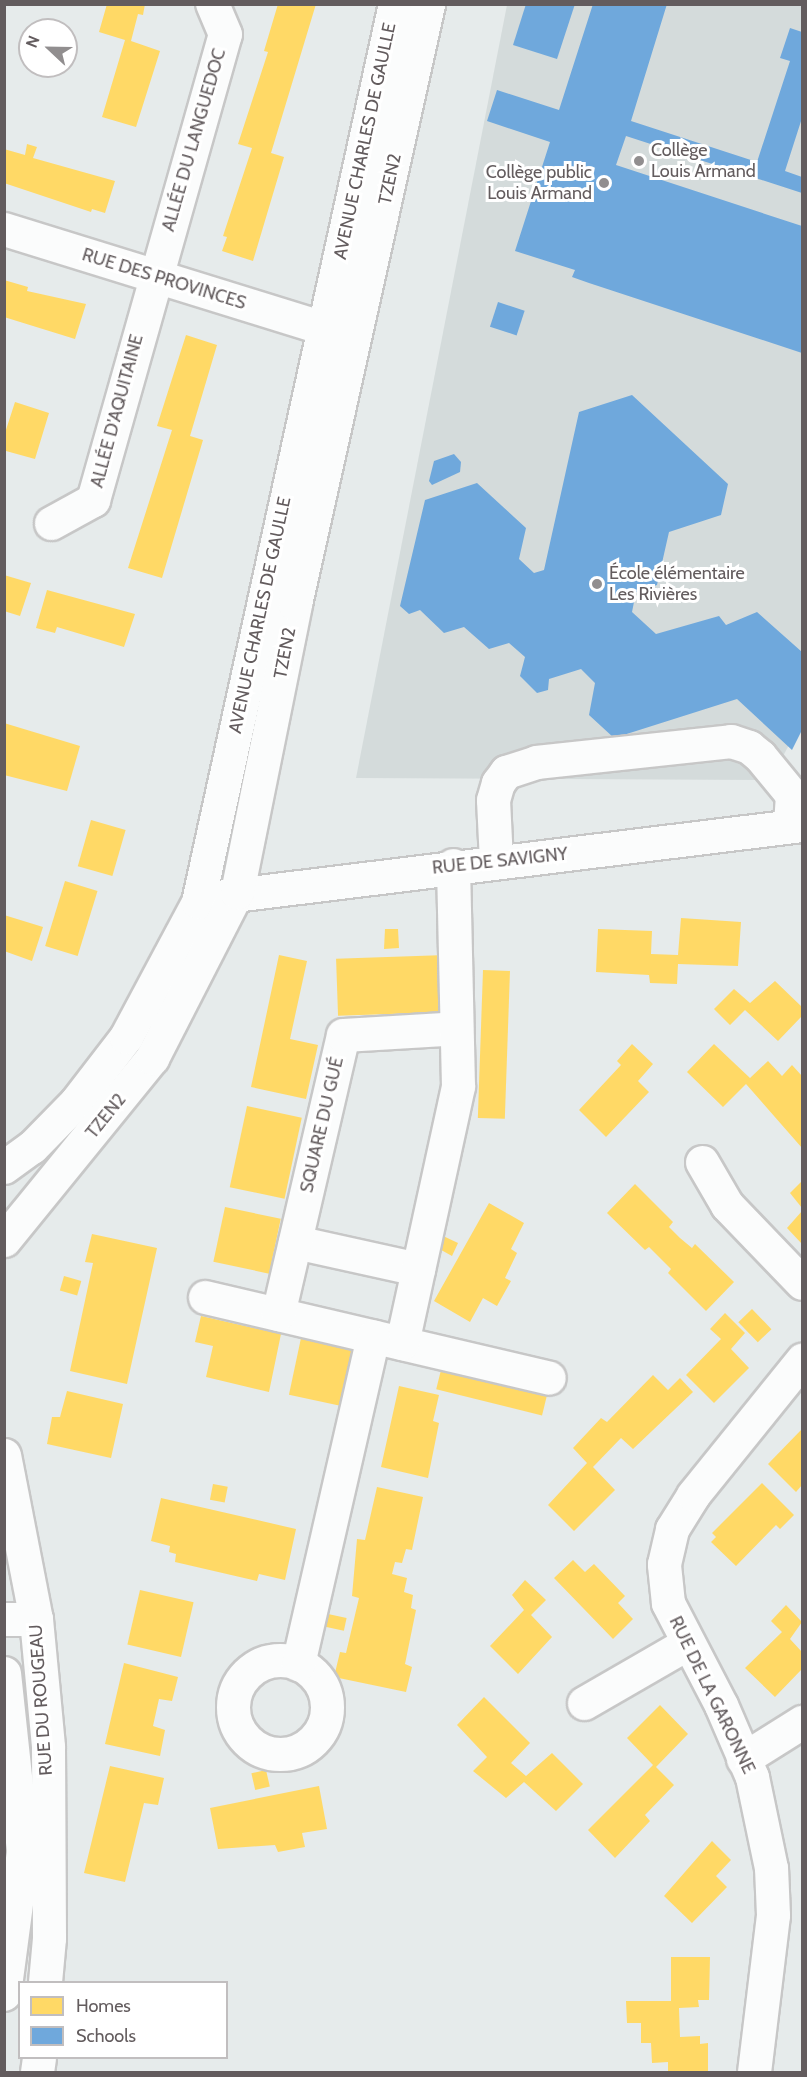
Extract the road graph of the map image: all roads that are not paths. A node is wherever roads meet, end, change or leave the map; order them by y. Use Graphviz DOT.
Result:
graph roads {
  1 [pos="212,4"];
  2 [pos="395,4"];
  3 [pos="428,4"];
  4 [pos="4,229"];
  5 [pos="155,276"];
  6 [pos="324,328"];
  7 [pos="51,523"];
  8 [pos="795,815"];
  9 [pos="496,861"];
  10 [pos="453,866"];
  11 [pos="237,892"];
  12 [pos="198,902"];
  13 [pos="444,1029"];
  14 [pos="702,1162"];
  15 [pos="4,1167"];
  16 [pos="4,1240"];
  17 [pos="295,1242"];
  18 [pos="418,1269"];
  19 [pos="802,1283"];
  20 [pos="205,1297"];
  21 [pos="278,1314"];
  22 [pos="387,1339"];
  23 [pos="802,1360"];
  24 [pos="549,1378"];
  25 [pos="4,1455"];
  26 [pos="4,1619"];
  27 [pos="36,1619"];
  28 [pos="686,1644"];
  29 [pos="297,1664"];
  30 [pos="4,1673"];
  31 [pos="584,1703"];
  32 [pos="802,1722"];
  33 [pos="743,1759"];
  34 [pos="45,1981"];
  35 [pos="4,1994"];
  36 [pos="754,2073"];
  1 -- 5 [label="street, ALLÉE DU LANGUEDOC"];
  2 -- 6 [label="street, AVENUE CHARLES DE GAULLE"];
  3 -- 11 [label="street, TZEN2"];
  4 -- 5 [label="street, RUE DES PROVINCES"];
  5 -- 6 [label="street, RUE DES PROVINCES"];
  5 -- 7 [label="street, ALLÉE D'AQUITAINE"];
  6 -- 12 [label="street, AVENUE CHARLES DE GAULLE"];
  8 -- 9 [label="street, RUE DE SAVIGNY"];
  8 -- 9 [label="street"];
  9 -- 10 [label="street, RUE DE SAVIGNY"];
  10 -- 11 [label="street, RUE DE SAVIGNY"];
  10 -- 18 [label="street"];
  11 -- 12 [label="street, RUE DE SAVIGNY"];
  11 -- 16 [label="street, TZEN2"];
  12 -- 15 [label="street, AVENUE CHARLES DE GAULLE"];
  13 -- 17 [label="street, SQUARE DU GUÉ"];
  14 -- 19 [label="street"];
  17 -- 18 [label="street"];
  17 -- 21 [label="street, SQUARE DU GUÉ"];
  18 -- 22 [label="street"];
  20 -- 21 [label="street"];
  21 -- 22 [label="street"];
  22 -- 24 [label="street"];
  22 -- 29 [label="street"];
  23 -- 28 [label="street, RUE DE LA GARONNE"];
  25 -- 27 [label="street, RUE DU ROUGEAU"];
  26 -- 27 [label="street"];
  27 -- 34 [label="street, RUE DU ROUGEAU"];
  28 -- 31 [label="street"];
  28 -- 33 [label="street, RUE DE LA GARONNE"];
  30 -- 35 [label="street"];
  32 -- 33 [label="street"];
  33 -- 36 [label="street, RUE DE LA GARONNE"];
}
